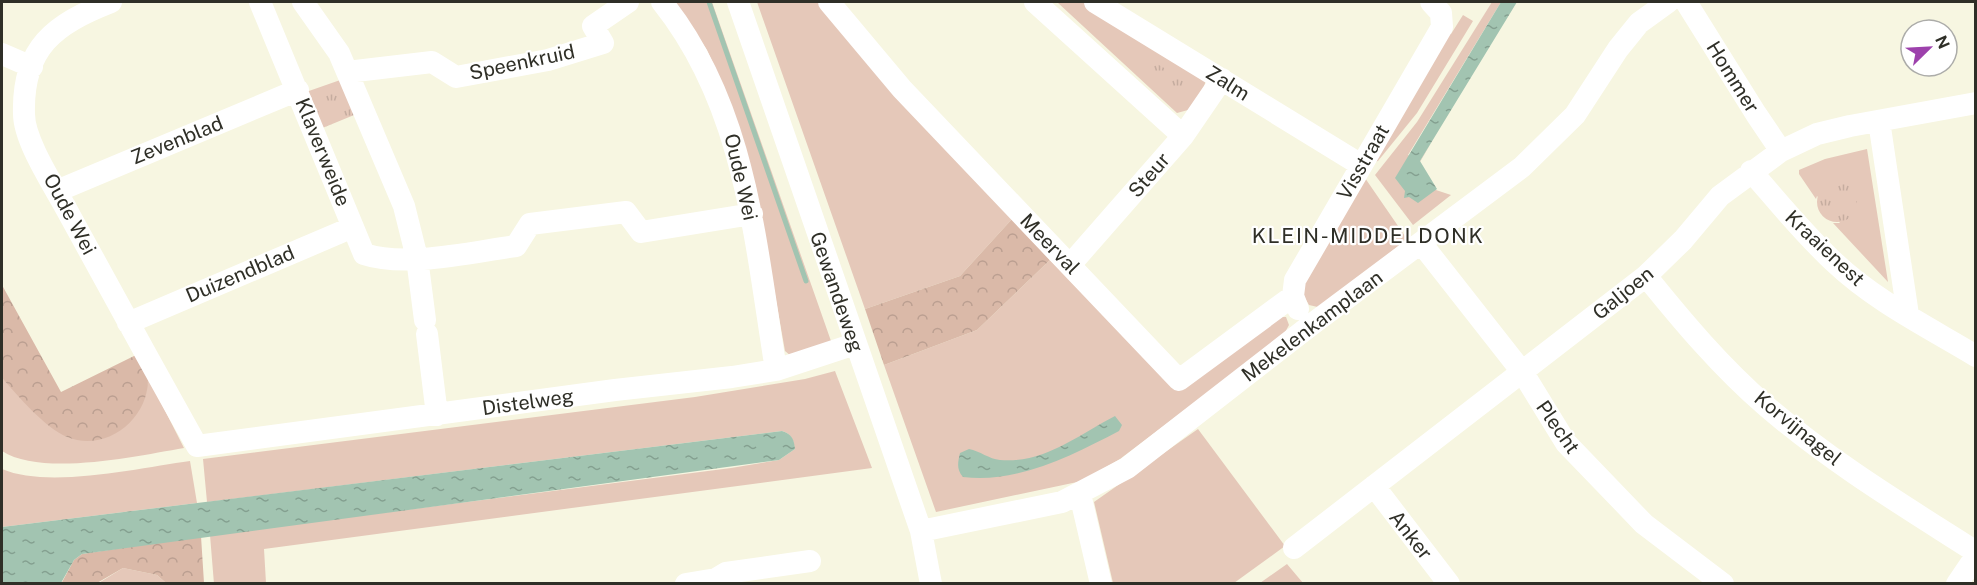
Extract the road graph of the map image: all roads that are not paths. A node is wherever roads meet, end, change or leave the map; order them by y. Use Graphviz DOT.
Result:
graph roads {
  1 [pos="111,2"];
  2 [pos="260,2"];
  3 [pos="303,2"];
  4 [pos="628,2"];
  5 [pos="662,2"];
  6 [pos="738,2"];
  7 [pos="829,2"];
  8 [pos="1035,2"];
  9 [pos="1095,2"];
  10 [pos="1431,2"];
  11 [pos="1668,2"];
  12 [pos="1686,2"];
  13 [pos="2,54"];
  14 [pos="32,67"];
  15 [pos="347,72"];
  16 [pos="1221,79"];
  17 [pos="298,90"];
  18 [pos="1976,103"];
  19 [pos="1879,121"];
  20 [pos="1183,136"];
  21 [pos="1782,151"];
  22 [pos="1360,165"];
  23 [pos="1751,171"];
  24 [pos="57,191"];
  25 [pos="752,214"];
  26 [pos="353,227"];
  27 [pos="1421,243"];
  28 [pos="417,258"];
  29 [pos="1070,265"];
  30 [pos="1646,276"];
  31 [pos="1293,296"];
  32 [pos="1908,315"];
  33 [pos="128,323"];
  34 [pos="1311,325"];
  35 [pos="855,344"];
  36 [pos="1976,356"];
  37 [pos="776,370"];
  38 [pos="1523,373"];
  39 [pos="437,415"];
  40 [pos="197,446"];
  41 [pos="1374,486"];
  42 [pos="1080,494"];
  43 [pos="921,531"];
  44 [pos="1294,548"];
  45 [pos="1976,554"];
  46 [pos="810,561"];
  47 [pos="716,581"];
  48 [pos="686,584"];
  49 [pos="931,584"];
  50 [pos="1101,584"];
  51 [pos="1449,584"];
  52 [pos="1723,584"];
  53 [pos="1957,584"];
  1 -- 14 [label="street, Oude Wei"];
  2 -- 17 [label="street, Klaverweide"];
  3 -- 15 [label="street"];
  4 -- 15 [label="street, Speenkruid"];
  5 -- 25 [label="street, Oude Wei"];
  6 -- 35 [label="street, Gewandeweg"];
  7 -- 29 [label="street, Meerval"];
  8 -- 20 [label="street"];
  9 -- 16 [label="street, Zalm"];
  10 -- 22 [label="street, Visstraat"];
  11 -- 27 [label="street, Mekelenkamplaan"];
  12 -- 21 [label="street, Hommer"];
  13 -- 14 [label="street"];
  14 -- 24 [label="street, Oude Wei"];
  15 -- 28 [label="street"];
  16 -- 20 [label="street, Steur"];
  16 -- 22 [label="street, Zalm"];
  17 -- 24 [label="street, Zevenblad"];
  17 -- 26 [label="street, Klaverweide"];
  18 -- 19 [label="street, Galjoen"];
  19 -- 21 [label="street, Galjoen"];
  19 -- 32 [label="street"];
  20 -- 29 [label="street, Steur"];
  21 -- 23 [label="street, Galjoen"];
  22 -- 31 [label="street, Visstraat"];
  23 -- 30 [label="street, Galjoen"];
  23 -- 32 [label="street, Kraaienest"];
  24 -- 33 [label="street, Oude Wei"];
  25 -- 28 [label="street"];
  25 -- 37 [label="street, Oude Wei"];
  26 -- 28 [label="street, Klaverweide"];
  26 -- 33 [label="street, Duizendblad"];
  27 -- 34 [label="street, Mekelenkamplaan"];
  27 -- 38 [label="street, Plecht"];
  28 -- 39 [label="street"];
  29 -- 31 [label="street, Meerval"];
  30 -- 38 [label="street, Galjoen"];
  30 -- 45 [label="street, Korvijnagel"];
  31 -- 34 [label="street"];
  32 -- 36 [label="street, Kraaienest"];
  33 -- 40 [label="street, Oude Wei"];
  34 -- 42 [label="street, Mekelenkamplaan"];
  35 -- 37 [label="street, Distelweg"];
  35 -- 43 [label="street, Gewandeweg"];
  37 -- 39 [label="street, Distelweg"];
  38 -- 41 [label="street, Galjoen"];
  38 -- 52 [label="street, Plecht"];
  39 -- 40 [label="street, Distelweg"];
  41 -- 44 [label="street, Galjoen"];
  41 -- 51 [label="street, Anker"];
  42 -- 43 [label="street, Mekelenkamplaan"];
  42 -- 50 [label="street"];
  43 -- 49 [label="street, Gewandeweg"];
  45 -- 53 [label="street"];
  46 -- 47 [label="street"];
  47 -- 48 [label="street"];
}
